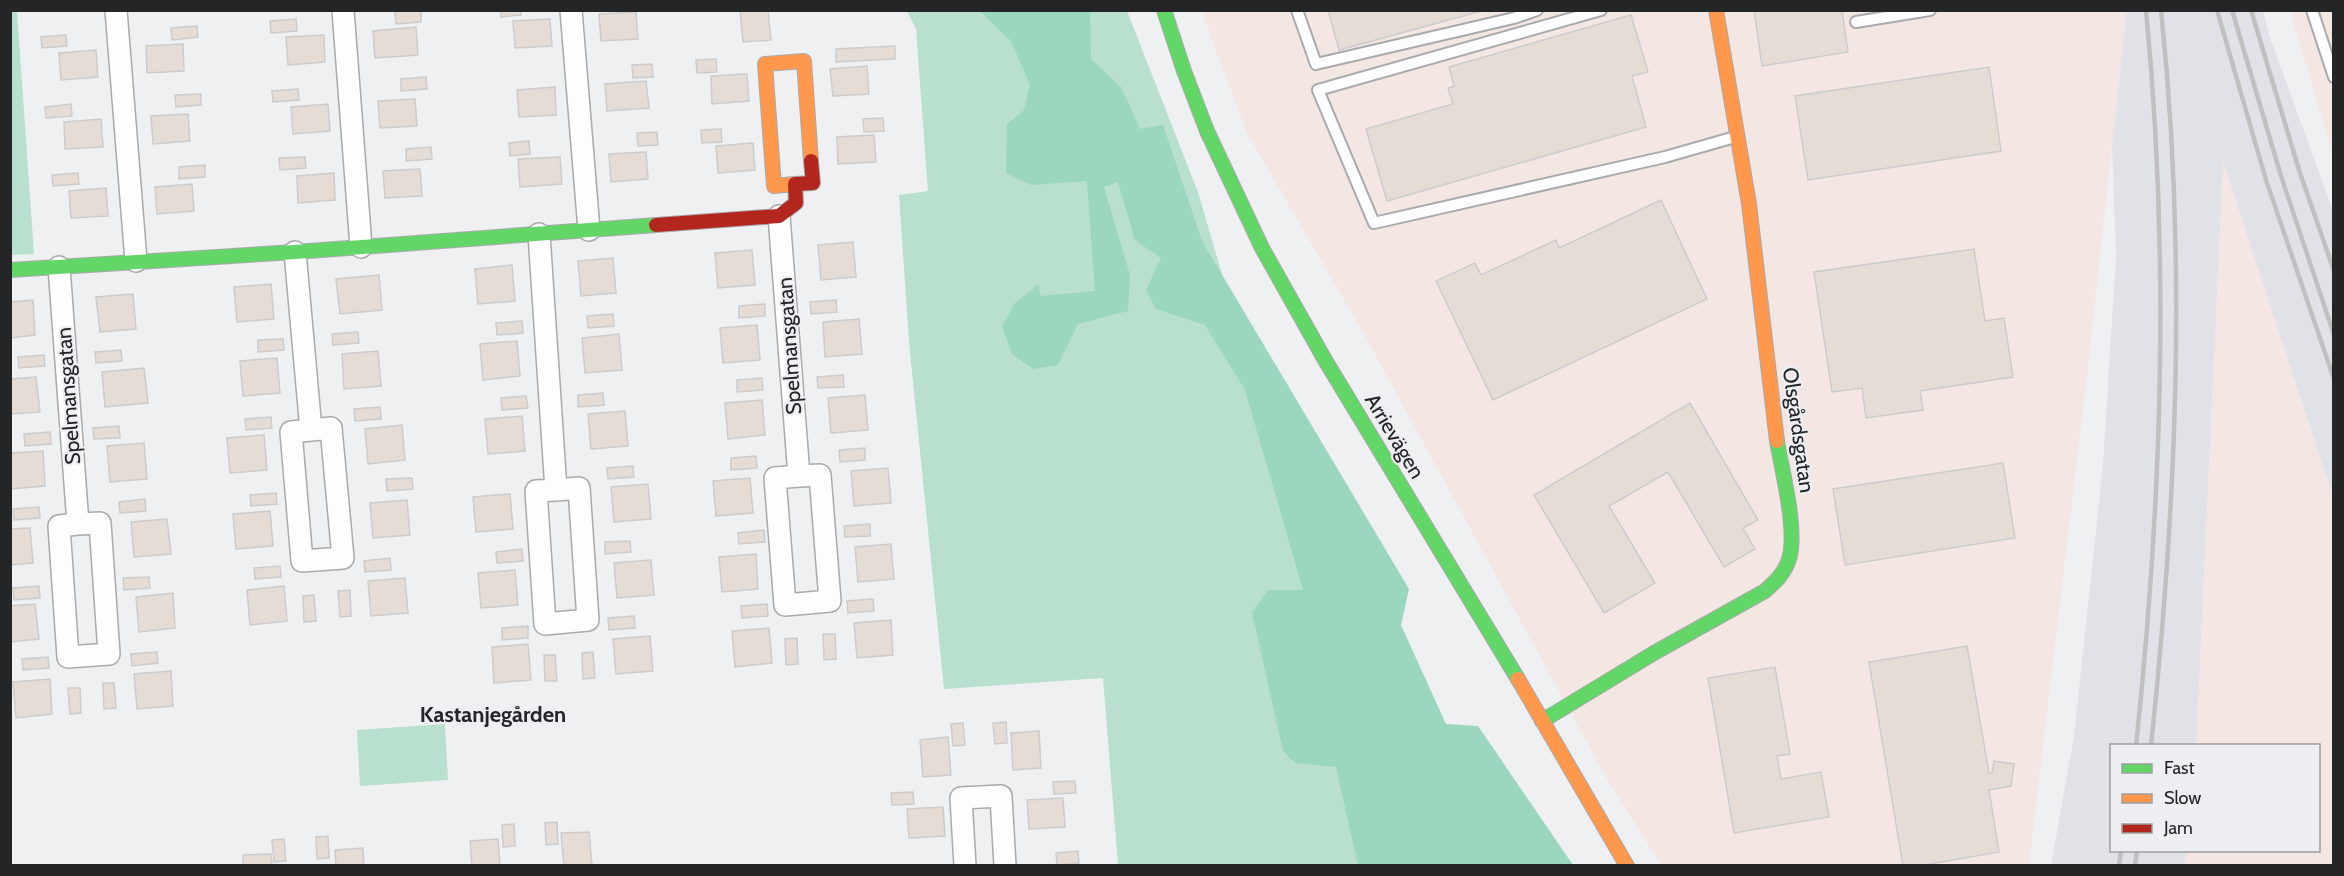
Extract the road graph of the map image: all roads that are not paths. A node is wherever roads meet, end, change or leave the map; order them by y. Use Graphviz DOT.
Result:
graph roads {
  1 [pos="116,10"];
  2 [pos="343,10"];
  3 [pos="571,10"];
  4 [pos="1164,10"];
  5 [pos="1297,10"];
  6 [pos="1537,10"];
  7 [pos="1600,10"];
  8 [pos="1716,10"];
  9 [pos="1930,10"];
  10 [pos="2312,10"];
  11 [pos="1856,22"];
  12 [pos="2334,77"];
  13 [pos="1737,136"];
  14 [pos="795,184"];
  15 [pos="779,216"];
  16 [pos="589,230"];
  17 [pos="539,234"];
  18 [pos="361,247"];
  19 [pos="295,252"];
  20 [pos="136,261"];
  21 [pos="59,267"];
  22 [pos="10,270"];
  23 [pos="311,430"];
  24 [pos="799,476"];
  25 [pos="556,490"];
  26 [pos="78,524"];
  27 [pos="1542,722"];
  28 [pos="965,866"];
  29 [pos="1005,866"];
  30 [pos="1627,866"];
  1 -- 20 [label="street"];
  2 -- 18 [label="street"];
  3 -- 16 [label="street"];
  4 -- 27 [label="street, Arrievägen"];
  5 -- 6 [label="lane"];
  7 -- 13 [label="lane"];
  8 -- 13 [label="street, Olsgårdsgatan"];
  9 -- 11 [label="lane"];
  10 -- 12 [label="lane"];
  13 -- 27 [label="street, Olsgårdsgatan"];
  14 -- 14 [label="street"];
  14 -- 15 [label="street"];
  15 -- 16 [label="street"];
  15 -- 24 [label="street, Spelmansgatan"];
  16 -- 17 [label="street"];
  17 -- 18 [label="street"];
  17 -- 25 [label="street"];
  18 -- 19 [label="street"];
  19 -- 20 [label="street"];
  19 -- 23 [label="street"];
  20 -- 21 [label="street"];
  21 -- 22 [label="street"];
  21 -- 26 [label="street, Spelmansgatan"];
  23 -- 23 [label="street"];
  24 -- 24 [label="street"];
  25 -- 25 [label="street"];
  26 -- 26 [label="street"];
  27 -- 30 [label="street, Arrievägen"];
  28 -- 29 [label="street"];
}
